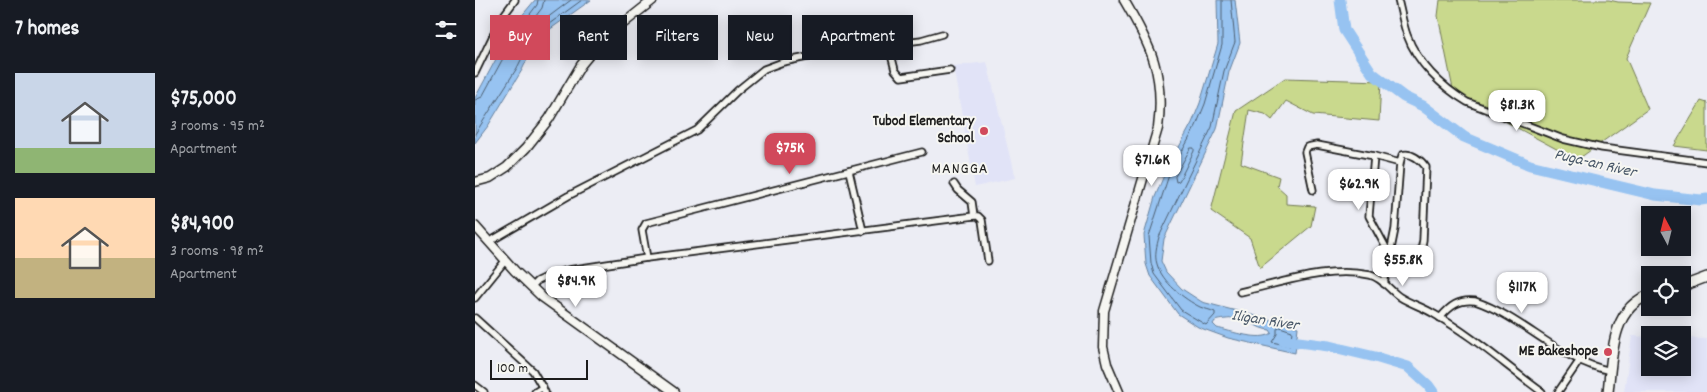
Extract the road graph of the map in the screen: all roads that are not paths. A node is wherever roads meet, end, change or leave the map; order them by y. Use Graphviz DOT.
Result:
graph roads {
  1 [pos="515,0"];
  2 [pos="653,0"];
  3 [pos="1124,0"];
  4 [pos="1398,0"];
  5 [pos="942,34"];
  6 [pos="913,41"];
  7 [pos="802,58"];
  8 [pos="892,60"];
  9 [pos="950,70"];
  10 [pos="475,73"];
  11 [pos="922,152"];
  12 [pos="1374,156"];
  13 [pos="1707,162"];
  14 [pos="1400,163"];
  15 [pos="849,171"];
  16 [pos="475,182"];
  17 [pos="954,184"];
  18 [pos="1313,190"];
  19 [pos="974,216"];
  20 [pos="475,226"];
  21 [pos="863,231"];
  22 [pos="489,242"];
  23 [pos="1391,257"];
  24 [pos="647,258"];
  25 [pos="505,261"];
  26 [pos="988,261"];
  27 [pos="1707,277"];
  28 [pos="1691,283"];
  29 [pos="1384,284"];
  30 [pos="531,287"];
  31 [pos="1240,292"];
  32 [pos="475,298"];
  33 [pos="1641,300"];
  34 [pos="475,318"];
  35 [pos="1440,318"];
  36 [pos="1580,360"];
  37 [pos="1611,371"];
  38 [pos="475,384"];
  39 [pos="544,390"];
  40 [pos="484,392"];
  41 [pos="535,392"];
  42 [pos="674,392"];
  43 [pos="1119,392"];
  44 [pos="1542,392"];
  45 [pos="1558,392"];
  46 [pos="1608,392"];
  1 -- 10 [label="street"];
  2 -- 16 [label="street"];
  3 -- 43 [label="street"];
  4 -- 13 [label="street"];
  5 -- 6 [label="street"];
  7 -- 22 [label="street"];
  8 -- 9 [label="street"];
  11 -- 15 [label="street"];
  12 -- 14 [label="street"];
  12 -- 18 [label="street"];
  12 -- 23 [label="street"];
  14 -- 23 [label="street"];
  14 -- 23 [label="street"];
  15 -- 21 [label="street"];
  15 -- 24 [label="street"];
  17 -- 19 [label="street"];
  19 -- 21 [label="street"];
  19 -- 26 [label="street"];
  20 -- 22 [label="street"];
  21 -- 24 [label="street"];
  22 -- 25 [label="street"];
  23 -- 29 [label="street"];
  24 -- 30 [label="street"];
  25 -- 30 [label="street"];
  25 -- 32 [label="street"];
  27 -- 28 [label="main road"];
  29 -- 31 [label="street"];
  29 -- 35 [label="street"];
  30 -- 42 [label="street"];
  33 -- 37 [label="main road"];
  34 -- 39 [label="street"];
  35 -- 36 [label="street"];
  35 -- 44 [label="street"];
  36 -- 37 [label="street"];
  36 -- 45 [label="street"];
  37 -- 46 [label="main road"];
  38 -- 40 [label="street"];
  39 -- 41 [label="street"];
}
